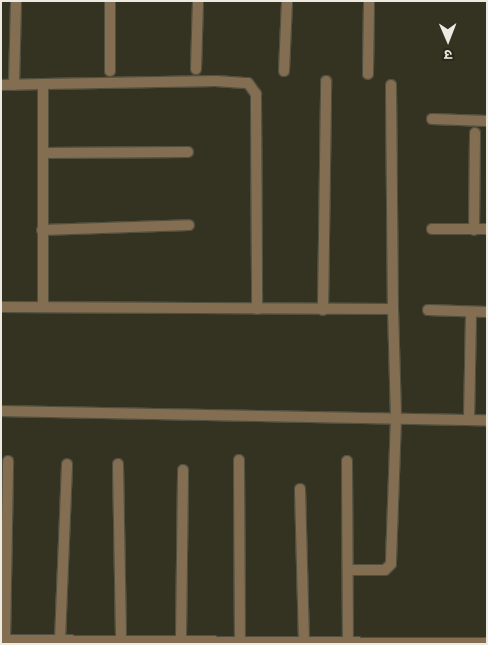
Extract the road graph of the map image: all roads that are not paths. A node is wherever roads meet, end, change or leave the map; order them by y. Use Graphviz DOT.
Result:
graph roads {
  1 [pos="16,1"];
  2 [pos="110,1"];
  3 [pos="198,1"];
  4 [pos="287,1"];
  5 [pos="369,1"];
  6 [pos="196,69"];
  7 [pos="110,71"];
  8 [pos="284,71"];
  9 [pos="368,74"];
  10 [pos="326,81"];
  11 [pos="43,84"];
  12 [pos="1,85"];
  13 [pos="14,85"];
  14 [pos="391,85"];
  15 [pos="432,119"];
  16 [pos="487,121"];
  17 [pos="475,133"];
  18 [pos="188,152"];
  19 [pos="43,153"];
  20 [pos="189,225"];
  21 [pos="432,229"];
  22 [pos="487,229"];
  23 [pos="42,230"];
  24 [pos="474,230"];
  25 [pos="1,307"];
  26 [pos="42,307"];
  27 [pos="257,309"];
  28 [pos="393,309"];
  29 [pos="323,310"];
  30 [pos="428,310"];
  31 [pos="471,312"];
  32 [pos="487,312"];
  33 [pos="1,411"];
  34 [pos="396,418"];
  35 [pos="469,420"];
  36 [pos="487,420"];
  37 [pos="239,460"];
  38 [pos="8,461"];
  39 [pos="347,461"];
  40 [pos="67,464"];
  41 [pos="118,464"];
  42 [pos="182,470"];
  43 [pos="300,489"];
  44 [pos="349,570"];
  45 [pos="180,639"];
  46 [pos="3,640"];
  47 [pos="60,640"];
  48 [pos="240,640"];
  49 [pos="304,641"];
  50 [pos="348,641"];
  51 [pos="42,642"];
  52 [pos="127,642"];
  53 [pos="210,642"];
  54 [pos="329,642"];
  55 [pos="487,642"];
  56 [pos="399,643"];
  57 [pos="472,643"];
  1 -- 13 [label="street"];
  2 -- 7 [label="street"];
  3 -- 6 [label="street"];
  4 -- 8 [label="street"];
  5 -- 9 [label="street"];
  10 -- 29 [label="street"];
  11 -- 13 [label="street"];
  11 -- 19 [label="street"];
  11 -- 27 [label="street"];
  12 -- 13 [label="street"];
  14 -- 28 [label="street"];
  15 -- 16 [label="street"];
  17 -- 24 [label="street"];
  18 -- 19 [label="street"];
  19 -- 23 [label="street"];
  20 -- 23 [label="street"];
  21 -- 24 [label="street"];
  22 -- 24 [label="street"];
  23 -- 26 [label="street"];
  25 -- 26 [label="street"];
  26 -- 27 [label="street"];
  27 -- 29 [label="street"];
  28 -- 29 [label="street"];
  28 -- 34 [label="street"];
  30 -- 31 [label="street"];
  31 -- 32 [label="street"];
  31 -- 35 [label="street"];
  33 -- 34 [label="street"];
  34 -- 35 [label="street"];
  34 -- 44 [label="street"];
  35 -- 36 [label="street"];
  37 -- 48 [label="street"];
  38 -- 46 [label="street"];
  39 -- 44 [label="street"];
  40 -- 47 [label="street"];
  41 -- 52 [label="street"];
  42 -- 45 [label="street"];
  43 -- 49 [label="street"];
  44 -- 50 [label="street"];
  45 -- 52 [label="street"];
  45 -- 53 [label="street"];
  46 -- 51 [label="street"];
  47 -- 51 [label="street"];
  47 -- 52 [label="street"];
  48 -- 49 [label="street"];
  48 -- 53 [label="street"];
  49 -- 54 [label="street"];
  50 -- 54 [label="street"];
  50 -- 56 [label="street"];
  55 -- 57 [label="street"];
  56 -- 57 [label="street"];
}
